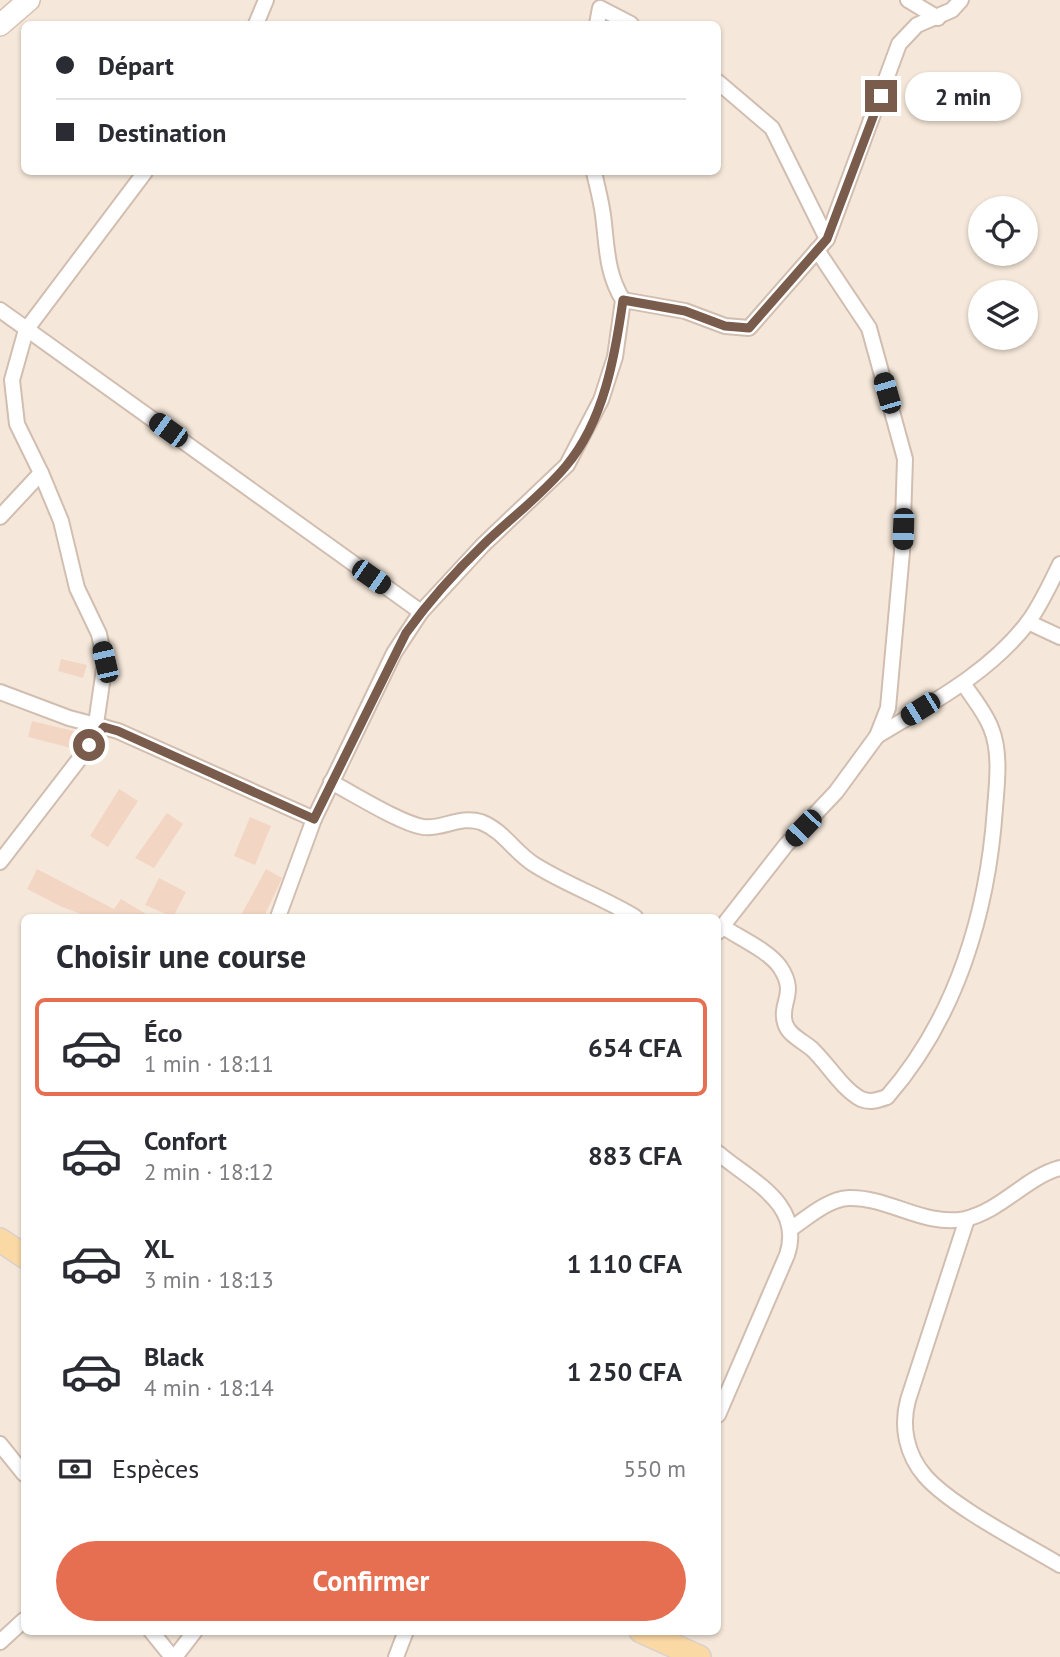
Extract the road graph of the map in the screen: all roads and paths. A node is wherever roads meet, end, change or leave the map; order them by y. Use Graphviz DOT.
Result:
graph roads {
  1 [pos="29,0"];
  2 [pos="266,0"];
  3 [pos="908,0"];
  4 [pos="961,0"];
  5 [pos="600,4"];
  6 [pos="938,18"];
  7 [pos="257,21"];
  8 [pos="626,21"];
  9 [pos="0,25"];
  10 [pos="721,85"];
  11 [pos="143,175"];
  12 [pos="595,175"];
  13 [pos="822,245"];
  14 [pos="623,300"];
  15 [pos="0,310"];
  16 [pos="26,330"];
  17 [pos="41,473"];
  18 [pos="0,517"];
  19 [pos="1060,564"];
  20 [pos="421,612"];
  21 [pos="1028,622"];
  22 [pos="1060,637"];
  23 [pos="963,683"];
  24 [pos="0,692"];
  25 [pos="100,725"];
  26 [pos="877,736"];
  27 [pos="331,782"];
  28 [pos="314,819"];
  29 [pos="0,862"];
  30 [pos="279,914"];
  31 [pos="630,914"];
  32 [pos="721,928"];
  33 [pos="721,930"];
  34 [pos="721,1155"];
  35 [pos="1060,1168"];
  36 [pos="967,1219"];
  37 [pos="792,1228"];
  38 [pos="0,1240"];
  39 [pos="21,1254"];
  40 [pos="721,1408"];
  41 [pos="0,1444"];
  42 [pos="21,1470"];
  43 [pos="1060,1565"];
  44 [pos="21,1623"];
  45 [pos="154,1635"];
  46 [pos="192,1635"];
  47 [pos="404,1635"];
  48 [pos="650,1635"];
  49 [pos="0,1642"];
  50 [pos="399,1655"];
  51 [pos="173,1657"];
  52 [pos="699,1657"];
  1 -- 9 [label="main road"];
  2 -- 7 [label="street"];
  3 -- 6 [label="street"];
  4 -- 6 [label="street"];
  5 -- 8 [label="street"];
  6 -- 13 [label="street"];
  10 -- 13 [label="street"];
  11 -- 16 [label="street"];
  12 -- 14 [label="street"];
  13 -- 14 [label="street"];
  13 -- 26 [label="street"];
  14 -- 20 [label="street"];
  15 -- 16 [label="street"];
  16 -- 17 [label="street"];
  16 -- 20 [label="street"];
  17 -- 18 [label="street"];
  17 -- 25 [label="street"];
  19 -- 21 [label="street"];
  20 -- 27 [label="street"];
  21 -- 22 [label="street"];
  21 -- 23 [label="street"];
  23 -- 26 [label="street"];
  23 -- 33 [label="street"];
  24 -- 25 [label="street"];
  25 -- 28 [label="street"];
  25 -- 29 [label="street"];
  26 -- 32 [label="street"];
  27 -- 28 [label="street"];
  27 -- 31 [label="street"];
  28 -- 30 [label="street"];
  34 -- 37 [label="street"];
  35 -- 36 [label="street"];
  36 -- 37 [label="street"];
  36 -- 43 [label="street"];
  37 -- 40 [label="street"];
  38 -- 39 [label="main road"];
  41 -- 42 [label="street"];
  44 -- 49 [label="street"];
  45 -- 51 [label="street"];
  46 -- 51 [label="street"];
  47 -- 50 [label="street"];
  48 -- 52 [label="main road"];
}
